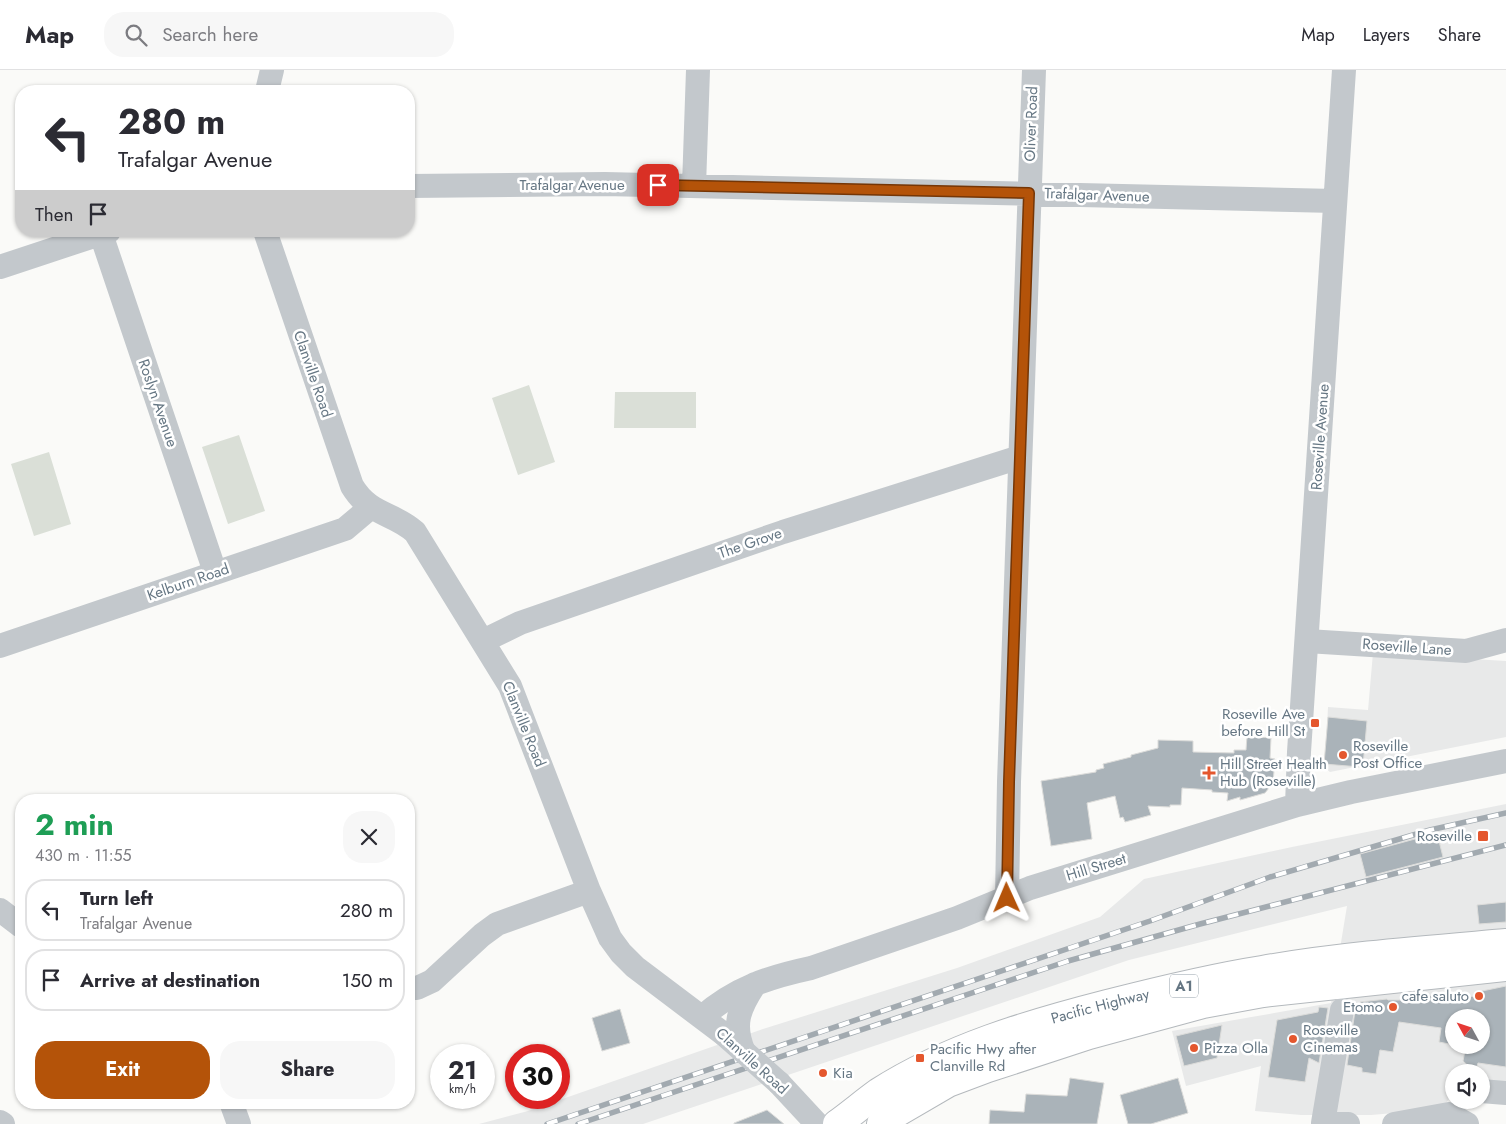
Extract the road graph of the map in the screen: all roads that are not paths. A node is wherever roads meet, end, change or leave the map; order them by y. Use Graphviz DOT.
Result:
graph roads {
  1 [pos="272,70"];
  2 [pos="698,70"];
  3 [pos="1034,70"];
  4 [pos="1344,70"];
  5 [pos="268,85"];
  6 [pos="415,186"];
  7 [pos="694,186"];
  8 [pos="1029,193"];
  9 [pos="1335,201"];
  10 [pos="93,237"];
  11 [pos="106,237"];
  12 [pos="266,237"];
  13 [pos="0,268"];
  14 [pos="1020,457"];
  15 [pos="371,507"];
  16 [pos="215,572"];
  17 [pos="1506,640"];
  18 [pos="483,641"];
  19 [pos="1307,641"];
  20 [pos="0,646"];
  21 [pos="1506,761"];
  22 [pos="1297,805"];
  23 [pos="589,891"];
  24 [pos="1007,898"];
  25 [pos="0,910"];
  26 [pos="15,921"];
  27 [pos="1506,943"];
  28 [pos="1506,967"];
  29 [pos="755,984"];
  30 [pos="415,988"];
  31 [pos="1342,1010"];
  32 [pos="702,1017"];
  33 [pos="735,1039"];
  34 [pos="1490,1092"];
  35 [pos="1506,1093"];
  36 [pos="234,1109"];
  37 [pos="1458,1113"];
  38 [pos="239,1124"];
  39 [pos="817,1124"];
  40 [pos="837,1124"];
  41 [pos="881,1124"];
  42 [pos="1348,1124"];
  43 [pos="1394,1124"];
  1 -- 5 [label="street"];
  2 -- 7 [label="street"];
  3 -- 8 [label="street, Oliver Road"];
  4 -- 9 [label="street, Roseville Avenue"];
  6 -- 7 [label="street, Trafalgar Avenue"];
  7 -- 8 [label="street, Trafalgar Avenue"];
  8 -- 9 [label="street, Trafalgar Avenue"];
  8 -- 14 [label="street, Oliver Road"];
  9 -- 19 [label="street, Roseville Avenue"];
  10 -- 13 [label="street"];
  11 -- 16 [label="street, Roslyn Avenue"];
  12 -- 15 [label="street, Clanville Road"];
  14 -- 18 [label="street, The Grove"];
  14 -- 24 [label="street, Oliver Road"];
  15 -- 16 [label="street, Kelburn Road"];
  15 -- 18 [label="street, Clanville Road"];
  16 -- 20 [label="street, Kelburn Road"];
  17 -- 19 [label="street, Roseville Lane"];
  18 -- 23 [label="street, Clanville Road"];
  19 -- 22 [label="street, Roseville Avenue"];
  21 -- 22 [label="street, Hill Street"];
  22 -- 24 [label="street, Hill Street"];
  23 -- 30 [label="street"];
  23 -- 32 [label="street, Clanville Road"];
  24 -- 29 [label="street, Hill Street"];
  25 -- 26 [label="street"];
  27 -- 40 [label="highway, Pacific Highway / A1"];
  28 -- 41 [label="highway, Pacific Highway / A1"];
  29 -- 32 [label="street, Hill Street"];
  29 -- 33 [label="street"];
  31 -- 42 [label="street"];
  32 -- 33 [label="street, Clanville Road"];
  33 -- 39 [label="street, Clanville Road, bridge"];
  34 -- 35 [label="street"];
  36 -- 38 [label="street"];
  37 -- 43 [label="street"];
}
